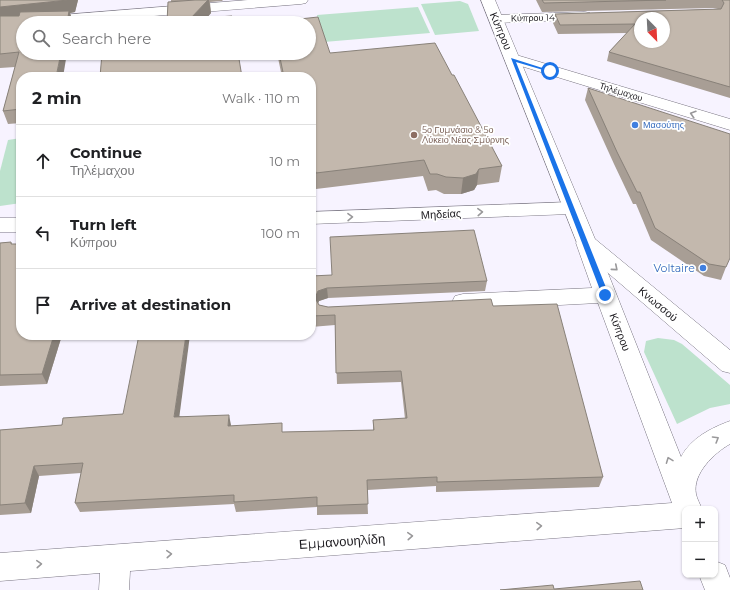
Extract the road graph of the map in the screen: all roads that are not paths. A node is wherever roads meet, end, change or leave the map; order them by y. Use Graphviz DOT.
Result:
graph roads {
  1 [pos="301,0"];
  2 [pos="488,0"];
  3 [pos="132,7"];
  4 [pos="62,16"];
  5 [pos="597,16"];
  6 [pos="496,18"];
  7 [pos="16,22"];
  8 [pos="0,24"];
  9 [pos="513,59"];
  10 [pos="730,125"];
  11 [pos="570,208"];
  12 [pos="316,218"];
  13 [pos="0,225"];
  14 [pos="16,225"];
  15 [pos="586,243"];
  16 [pos="605,295"];
  17 [pos="439,303"];
  18 [pos="729,359"];
  19 [pos="730,432"];
  20 [pos="682,506"];
  21 [pos="685,506"];
  22 [pos="116,558"];
  23 [pos="0,567"];
  24 [pos="715,578"];
  25 [pos="114,590"];
  26 [pos="720,590"];
  1 -- 3 [label="street"];
  2 -- 6 [label="street, Κύπρου"];
  3 -- 4 [label="street"];
  5 -- 6 [label="street, Κύπρου 14"];
  6 -- 9 [label="street, Κύπρου"];
  7 -- 8 [label="street"];
  10 -- 9 [label="street, Τηλέμαχου, one-way"];
  9 -- 11 [label="street, Κύπρου"];
  12 -- 11 [label="street, Μηδείας, one-way"];
  11 -- 15 [label="street, Κύπρου"];
  13 -- 14 [label="street"];
  15 -- 16 [label="street, Κύπρου"];
  15 -- 18 [label="street, Κνωσσού, one-way"];
  16 -- 17 [label="street"];
  21 -- 16 [label="street, Κύπρου, one-way"];
  21 -- 19 [label="street, one-way"];
  22 -- 20 [label="street, Εμμανουηλίδη, one-way"];
  23 -- 22 [label="street, Εμμανουηλίδη, one-way"];
  22 -- 25 [label="street"];
  24 -- 26 [label="street"];
}
